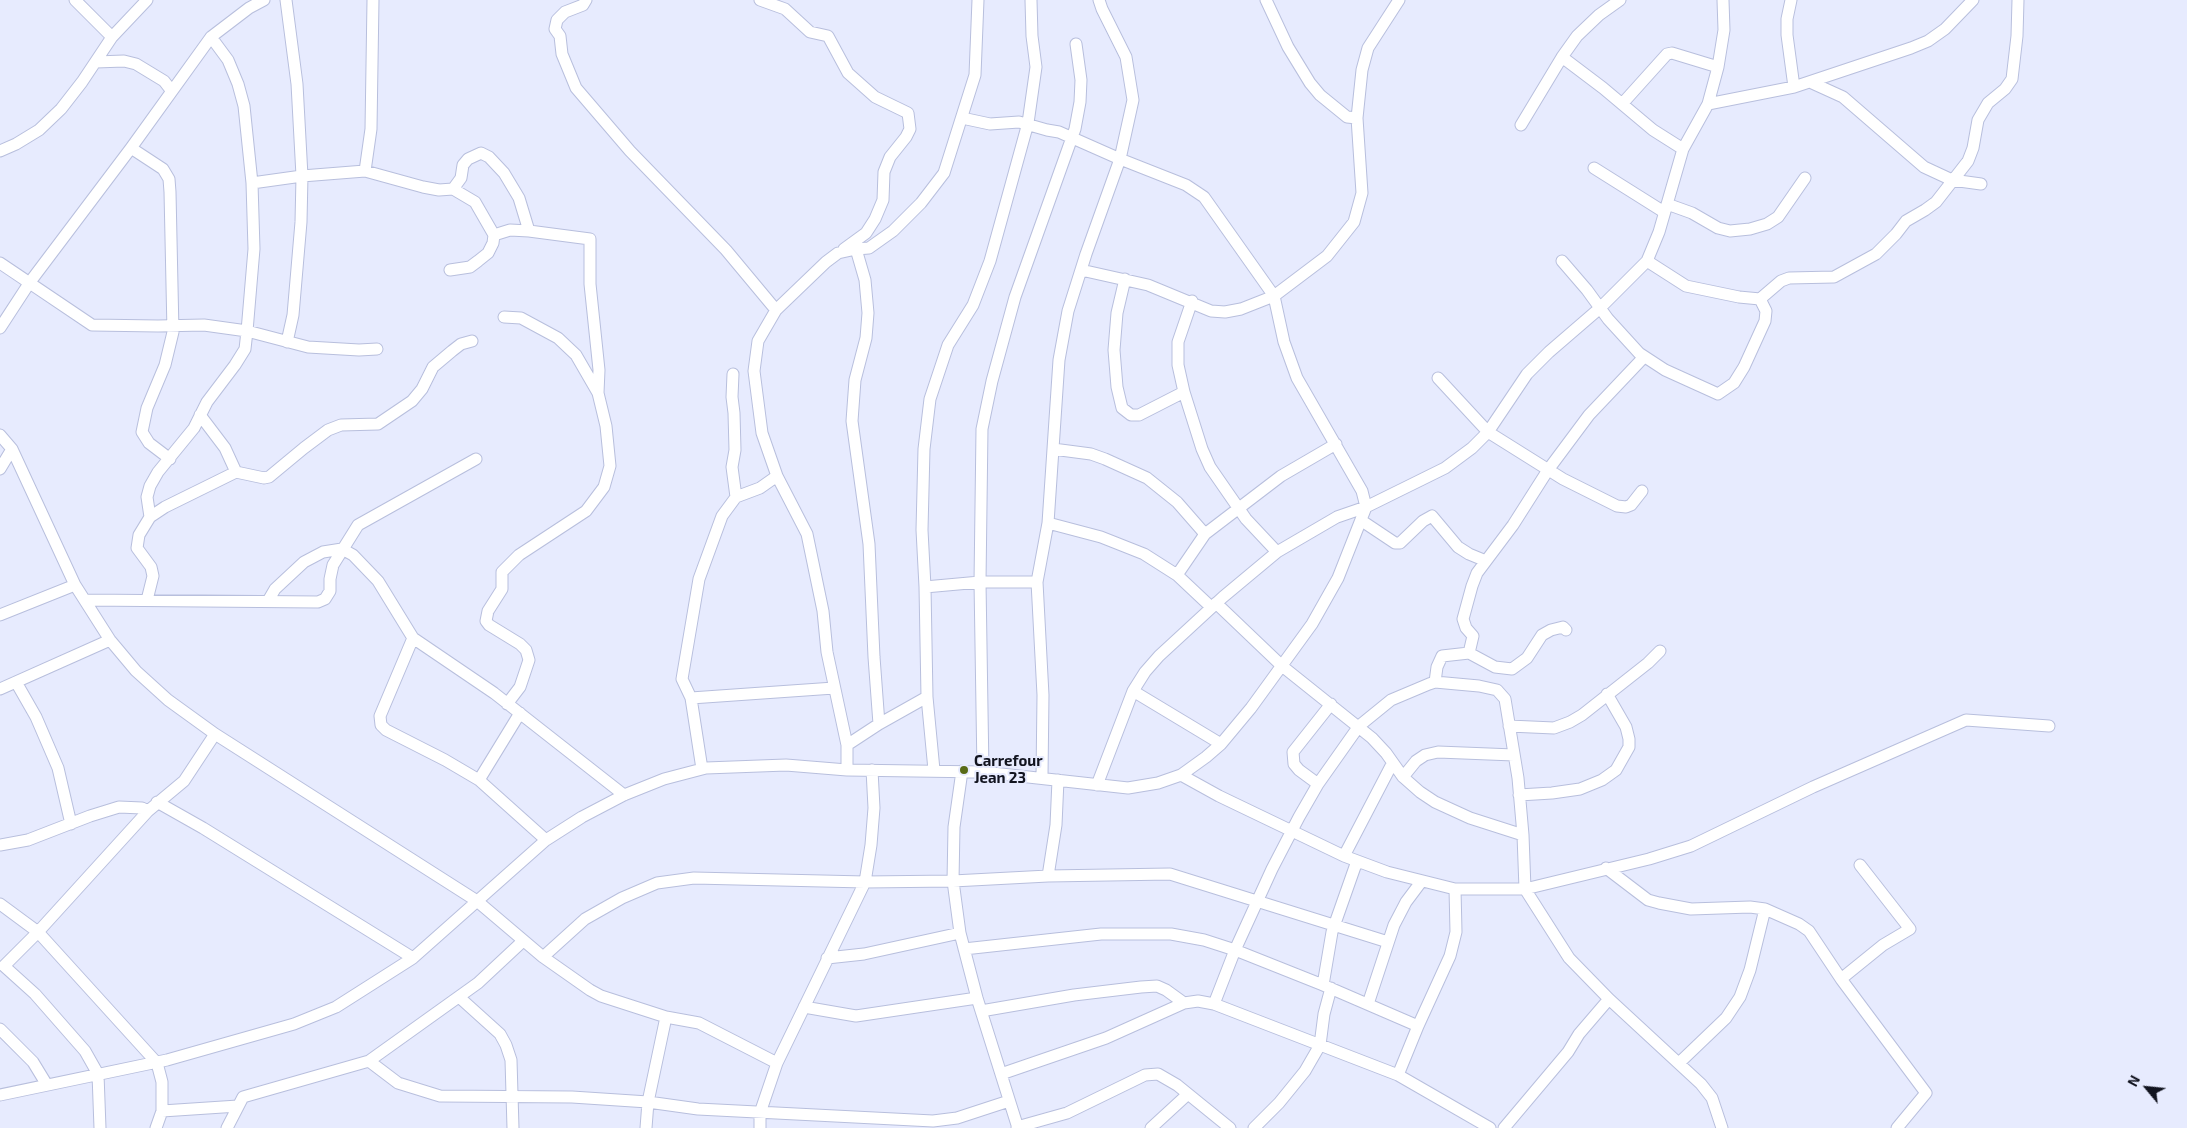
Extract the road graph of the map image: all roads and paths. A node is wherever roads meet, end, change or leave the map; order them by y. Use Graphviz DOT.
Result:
graph roads {
  1 [pos="75,0"];
  2 [pos="147,0"];
  3 [pos="264,0"];
  4 [pos="286,0"];
  5 [pos="373,0"];
  6 [pos="586,0"];
  7 [pos="760,0"];
  8 [pos="978,0"];
  9 [pos="1031,0"];
  10 [pos="1099,0"];
  11 [pos="1266,0"];
  12 [pos="1399,0"];
  13 [pos="1620,0"];
  14 [pos="1723,0"];
  15 [pos="1791,0"];
  16 [pos="1973,0"];
  17 [pos="2018,0"];
  18 [pos="112,37"];
  19 [pos="211,37"];
  20 [pos="1076,44"];
  21 [pos="1562,57"];
  22 [pos="96,62"];
  23 [pos="1718,67"];
  24 [pos="1810,82"];
  25 [pos="1794,86"];
  26 [pos="171,90"];
  27 [pos="1622,104"];
  28 [pos="1708,104"];
  29 [pos="962,118"];
  30 [pos="1357,118"];
  31 [pos="1028,123"];
  32 [pos="1521,125"];
  33 [pos="1073,138"];
  34 [pos="131,148"];
  35 [pos="1682,149"];
  36 [pos="0,152"];
  37 [pos="1120,159"];
  38 [pos="1594,168"];
  39 [pos="365,171"];
  40 [pos="302,176"];
  41 [pos="1806,178"];
  42 [pos="1952,180"];
  43 [pos="252,184"];
  44 [pos="1981,184"];
  45 [pos="453,189"];
  46 [pos="1665,208"];
  47 [pos="529,231"];
  48 [pos="494,235"];
  49 [pos="856,248"];
  50 [pos="838,253"];
  51 [pos="1562,261"];
  52 [pos="1647,261"];
  53 [pos="0,263"];
  54 [pos="450,270"];
  55 [pos="1081,270"];
  56 [pos="1125,279"];
  57 [pos="30,282"];
  58 [pos="1274,296"];
  59 [pos="1760,299"];
  60 [pos="1192,302"];
  61 [pos="1600,308"];
  62 [pos="776,310"];
  63 [pos="504,317"];
  64 [pos="173,325"];
  65 [pos="0,328"];
  66 [pos="248,331"];
  67 [pos="287,342"];
  68 [pos="472,342"];
  69 [pos="377,349"];
  70 [pos="1644,357"];
  71 [pos="733,374"];
  72 [pos="1438,378"];
  73 [pos="1184,392"];
  74 [pos="598,393"];
  75 [pos="200,415"];
  76 [pos="1488,432"];
  77 [pos="0,435"];
  78 [pos="1336,444"];
  79 [pos="12,449"];
  80 [pos="1053,449"];
  81 [pos="170,459"];
  82 [pos="476,459"];
  83 [pos="0,469"];
  84 [pos="1548,470"];
  85 [pos="236,472"];
  86 [pos="776,476"];
  87 [pos="1642,491"];
  88 [pos="736,497"];
  89 [pos="1366,507"];
  90 [pos="1239,508"];
  91 [pos="150,517"];
  92 [pos="1362,521"];
  93 [pos="1048,523"];
  94 [pos="1205,534"];
  95 [pos="342,549"];
  96 [pos="1277,552"];
  97 [pos="1486,561"];
  98 [pos="1176,574"];
  99 [pos="980,582"];
  100 [pos="1037,582"];
  101 [pos="75,585"];
  102 [pos="925,586"];
  103 [pos="85,600"];
  104 [pos="147,600"];
  105 [pos="268,601"];
  106 [pos="1214,605"];
  107 [pos="2,611"];
  108 [pos="1566,630"];
  109 [pos="413,638"];
  110 [pos="110,640"];
  111 [pos="1660,651"];
  112 [pos="1469,653"];
  113 [pos="1282,666"];
  114 [pos="16,682"];
  115 [pos="1435,682"];
  116 [pos="834,688"];
  117 [pos="0,689"];
  118 [pos="1133,691"];
  119 [pos="1607,694"];
  120 [pos="927,697"];
  121 [pos="691,698"];
  122 [pos="507,704"];
  123 [pos="1331,704"];
  124 [pos="520,713"];
  125 [pos="879,724"];
  126 [pos="1359,726"];
  127 [pos="1509,726"];
  128 [pos="2049,726"];
  129 [pos="216,734"];
  130 [pos="1221,744"];
  131 [pos="847,745"];
  132 [pos="1514,755"];
  133 [pos="1392,764"];
  134 [pos="702,769"];
  135 [pos="847,770"];
  136 [pos="872,770"];
  137 [pos="934,770"];
  138 [pos="962,771"];
  139 [pos="983,772"];
  140 [pos="1180,774"];
  141 [pos="1042,777"];
  142 [pos="1403,777"];
  143 [pos="478,780"];
  144 [pos="1058,780"];
  145 [pos="1318,784"];
  146 [pos="1097,786"];
  147 [pos="624,795"];
  148 [pos="1519,795"];
  149 [pos="157,802"];
  150 [pos="148,811"];
  151 [pos="71,824"];
  152 [pos="1292,831"];
  153 [pos="1523,835"];
  154 [pos="546,840"];
  155 [pos="0,845"];
  156 [pos="1344,856"];
  157 [pos="1357,861"];
  158 [pos="1860,865"];
  159 [pos="1606,868"];
  160 [pos="1048,876"];
  161 [pos="865,882"];
  162 [pos="953,882"];
  163 [pos="1421,882"];
  164 [pos="1455,889"];
  165 [pos="1525,889"];
  166 [pos="477,901"];
  167 [pos="1257,902"];
  168 [pos="0,904"];
  169 [pos="1765,909"];
  170 [pos="1335,925"];
  171 [pos="38,932"];
  172 [pos="960,934"];
  173 [pos="523,941"];
  174 [pos="1388,942"];
  175 [pos="964,949"];
  176 [pos="1235,950"];
  177 [pos="543,957"];
  178 [pos="414,958"];
  179 [pos="827,958"];
  180 [pos="1,966"];
  181 [pos="1841,979"];
  182 [pos="1327,986"];
  183 [pos="459,997"];
  184 [pos="977,998"];
  185 [pos="1609,999"];
  186 [pos="1184,1003"];
  187 [pos="1214,1004"];
  188 [pos="1368,1004"];
  189 [pos="804,1007"];
  190 [pos="981,1011"];
  191 [pos="666,1017"];
  192 [pos="1418,1026"];
  193 [pos="0,1029"];
  194 [pos="1320,1045"];
  195 [pos="369,1061"];
  196 [pos="157,1063"];
  197 [pos="1679,1063"];
  198 [pos="777,1064"];
  199 [pos="98,1074"];
  200 [pos="1001,1074"];
  201 [pos="1398,1075"];
  202 [pos="47,1085"];
  203 [pos="0,1094"];
  204 [pos="1188,1094"];
  205 [pos="513,1096"];
  206 [pos="1009,1100"];
  207 [pos="648,1102"];
  208 [pos="238,1106"];
  209 [pos="162,1111"];
  210 [pos="760,1113"];
  211 [pos="1018,1127"];
  212 [pos="100,1128"];
  213 [pos="156,1128"];
  214 [pos="227,1128"];
  215 [pos="514,1128"];
  216 [pos="646,1128"];
  217 [pos="760,1128"];
  218 [pos="1151,1128"];
  219 [pos="1230,1128"];
  220 [pos="1254,1128"];
  221 [pos="1490,1128"];
  222 [pos="1504,1128"];
  223 [pos="1722,1128"];
  224 [pos="1897,1128"];
  1 -- 18 [label="street"];
  2 -- 18 [label="street"];
  3 -- 19 [label="street"];
  4 -- 40 [label="street"];
  5 -- 39 [label="street"];
  6 -- 62 [label="street"];
  7 -- 50 [label="street"];
  8 -- 29 [label="street"];
  9 -- 31 [label="street"];
  10 -- 37 [label="street"];
  11 -- 30 [label="street"];
  12 -- 30 [label="street"];
  13 -- 21 [label="street"];
  14 -- 23 [label="street"];
  15 -- 25 [label="street"];
  16 -- 24 [label="street"];
  17 -- 42 [label="street"];
  18 -- 22 [label="street"];
  19 -- 26 [label="street"];
  19 -- 43 [label="street"];
  20 -- 33 [label="street"];
  21 -- 27 [label="street"];
  21 -- 32 [label="street"];
  22 -- 26 [label="street"];
  22 -- 36 [label="street"];
  23 -- 27 [label="street"];
  23 -- 28 [label="street"];
  24 -- 25 [label="street"];
  24 -- 42 [label="street"];
  25 -- 28 [label="street"];
  26 -- 34 [label="street"];
  27 -- 35 [label="street"];
  28 -- 35 [label="street"];
  29 -- 31 [label="street"];
  29 -- 49 [label="street"];
  30 -- 58 [label="street"];
  31 -- 33 [label="street"];
  31 -- 102 [label="street"];
  33 -- 37 [label="street"];
  33 -- 99 [label="street"];
  34 -- 57 [label="street"];
  34 -- 64 [label="street"];
  35 -- 46 [label="street"];
  37 -- 55 [label="street"];
  37 -- 58 [label="street"];
  38 -- 46 [label="street"];
  39 -- 40 [label="street"];
  39 -- 45 [label="street"];
  40 -- 43 [label="street"];
  40 -- 67 [label="street"];
  41 -- 46 [label="street"];
  42 -- 44 [label="street"];
  42 -- 59 [label="street"];
  43 -- 66 [label="street"];
  45 -- 47 [label="street"];
  45 -- 48 [label="street"];
  46 -- 52 [label="street"];
  47 -- 48 [label="street"];
  47 -- 74 [label="street"];
  48 -- 54 [label="street"];
  49 -- 50 [label="street"];
  49 -- 125 [label="street"];
  50 -- 62 [label="street"];
  51 -- 61 [label="street"];
  52 -- 59 [label="street"];
  52 -- 61 [label="street"];
  53 -- 57 [label="street"];
  55 -- 56 [label="street"];
  55 -- 80 [label="street"];
  56 -- 60 [label="street"];
  56 -- 73 [label="street"];
  57 -- 64 [label="street"];
  57 -- 65 [label="street"];
  58 -- 60 [label="street"];
  58 -- 78 [label="street"];
  59 -- 70 [label="street"];
  60 -- 73 [label="street"];
  61 -- 70 [label="street"];
  61 -- 76 [label="street"];
  62 -- 86 [label="street"];
  63 -- 74 [label="street"];
  64 -- 66 [label="street"];
  64 -- 81 [label="street"];
  66 -- 67 [label="street"];
  66 -- 75 [label="street"];
  67 -- 69 [label="street"];
  68 -- 85 [label="street"];
  70 -- 84 [label="street"];
  71 -- 88 [label="street"];
  72 -- 76 [label="street"];
  73 -- 90 [label="street"];
  74 -- 122 [label="street"];
  75 -- 81 [label="street"];
  75 -- 85 [label="street"];
  76 -- 84 [label="street"];
  76 -- 89 [label="street"];
  77 -- 79 [label="street"];
  78 -- 89 [label="street"];
  78 -- 90 [label="street"];
  79 -- 83 [label="street"];
  79 -- 101 [label="street"];
  80 -- 93 [label="street"];
  80 -- 94 [label="street"];
  81 -- 91 [label="street"];
  82 -- 95 [label="street"];
  84 -- 87 [label="street"];
  84 -- 97 [label="street"];
  85 -- 91 [label="street"];
  86 -- 88 [label="street"];
  86 -- 116 [label="street"];
  88 -- 121 [label="street"];
  89 -- 92 [label="street"];
  89 -- 96 [label="street"];
  90 -- 94 [label="street"];
  90 -- 96 [label="street"];
  91 -- 104 [label="street"];
  92 -- 97 [label="street"];
  92 -- 113 [label="street"];
  93 -- 98 [label="street"];
  93 -- 100 [label="street"];
  94 -- 98 [label="street"];
  95 -- 105 [label="street"];
  95 -- 105 [label="street"];
  95 -- 109 [label="street"];
  96 -- 106 [label="street"];
  97 -- 112 [label="street"];
  98 -- 106 [label="street"];
  99 -- 100 [label="street"];
  99 -- 102 [label="street"];
  99 -- 139 [label="street"];
  100 -- 141 [label="street"];
  101 -- 103 [label="street"];
  101 -- 107 [label="street"];
  102 -- 120 [label="street"];
  103 -- 104 [label="street"];
  103 -- 110 [label="street"];
  104 -- 105 [label="street"];
  106 -- 113 [label="street"];
  106 -- 118 [label="street"];
  108 -- 112 [label="street"];
  109 -- 122 [label="street"];
  109 -- 143 [label="street"];
  110 -- 114 [label="street"];
  110 -- 129 [label="street"];
  111 -- 119 [label="street"];
  112 -- 115 [label="street"];
  113 -- 123 [label="street"];
  113 -- 130 [label="street"];
  114 -- 117 [label="street"];
  114 -- 151 [label="street"];
  115 -- 126 [label="street"];
  115 -- 127 [label="street"];
  116 -- 121 [label="street"];
  116 -- 131 [label="street"];
  118 -- 130 [label="street"];
  118 -- 146 [label="street"];
  119 -- 127 [label="street"];
  119 -- 148 [label="street"];
  120 -- 125 [label="street"];
  120 -- 137 [label="street"];
  121 -- 134 [label="street"];
  122 -- 124 [label="street"];
  123 -- 126 [label="street"];
  123 -- 145 [label="street"];
  124 -- 143 [label="street"];
  124 -- 147 [label="street"];
  125 -- 131 [label="street"];
  126 -- 133 [label="street"];
  126 -- 145 [label="street"];
  127 -- 132 [label="street"];
  128 -- 159 [label="street"];
  129 -- 149 [label="street"];
  129 -- 166 [label="street"];
  130 -- 140 [label="street"];
  131 -- 135 [label="street"];
  132 -- 142 [label="street"];
  132 -- 148 [label="street"];
  133 -- 142 [label="street"];
  133 -- 156 [label="street"];
  134 -- 135 [label="street"];
  134 -- 147 [label="street"];
  135 -- 136 [label="street"];
  136 -- 137 [label="street"];
  136 -- 161 [label="street"];
  137 -- 138 [label="street"];
  138 -- 139 [label="street"];
  138 -- 162 [label="street"];
  139 -- 141 [label="street"];
  140 -- 146 [label="street"];
  140 -- 152 [label="street"];
  141 -- 144 [label="street"];
  142 -- 153 [label="street"];
  143 -- 154 [label="street"];
  144 -- 146 [label="street"];
  144 -- 160 [label="street"];
  145 -- 152 [label="street"];
  147 -- 154 [label="street"];
  148 -- 153 [label="street"];
  149 -- 150 [label="street"];
  149 -- 178 [label="street"];
  150 -- 151 [label="street"];
  150 -- 171 [label="street"];
  151 -- 155 [label="street"];
  152 -- 156 [label="street"];
  152 -- 167 [label="street"];
  153 -- 165 [label="street"];
  154 -- 166 [label="street"];
  156 -- 157 [label="street"];
  157 -- 163 [label="street"];
  157 -- 170 [label="street"];
  158 -- 181 [label="street"];
  159 -- 165 [label="street"];
  159 -- 169 [label="street"];
  160 -- 162 [label="street"];
  160 -- 167 [label="street"];
  161 -- 162 [label="street"];
  161 -- 177 [label="street"];
  161 -- 179 [label="street"];
  162 -- 172 [label="street"];
  163 -- 164 [label="street"];
  163 -- 174 [label="street"];
  164 -- 165 [label="street"];
  164 -- 192 [label="street"];
  165 -- 185 [label="street"];
  166 -- 173 [label="street"];
  166 -- 178 [label="street"];
  167 -- 170 [label="street"];
  167 -- 176 [label="street"];
  168 -- 171 [label="street"];
  169 -- 181 [label="street"];
  169 -- 197 [label="street"];
  170 -- 174 [label="street"];
  170 -- 182 [label="street"];
  171 -- 180 [label="street"];
  171 -- 196 [label="street"];
  172 -- 175 [label="street"];
  172 -- 179 [label="street"];
  173 -- 177 [label="street"];
  173 -- 183 [label="street"];
  174 -- 188 [label="street"];
  175 -- 176 [label="street"];
  175 -- 184 [label="street"];
  176 -- 182 [label="street"];
  176 -- 187 [label="street"];
  177 -- 191 [label="street"];
  178 -- 196 [label="street"];
  179 -- 189 [label="street"];
  180 -- 199 [label="street"];
  181 -- 224 [label="street"];
  182 -- 188 [label="street"];
  182 -- 194 [label="street"];
  183 -- 195 [label="street"];
  183 -- 205 [label="street"];
  184 -- 189 [label="street"];
  184 -- 190 [label="street"];
  185 -- 197 [label="street"];
  185 -- 222 [label="street"];
  186 -- 187 [label="street"];
  186 -- 190 [label="street"];
  186 -- 200 [label="street"];
  187 -- 194 [label="street"];
  188 -- 192 [label="street"];
  189 -- 198 [label="street"];
  190 -- 200 [label="street"];
  191 -- 198 [label="street"];
  191 -- 207 [label="street"];
  192 -- 201 [label="street"];
  193 -- 202 [label="street"];
  194 -- 201 [label="street"];
  194 -- 220 [label="street"];
  195 -- 205 [label="street"];
  195 -- 208 [label="street"];
  196 -- 199 [label="street"];
  196 -- 209 [label="street"];
  197 -- 223 [label="street"];
  198 -- 210 [label="street"];
  199 -- 202 [label="street"];
  199 -- 212 [label="street"];
  200 -- 206 [label="street"];
  201 -- 221 [label="street"];
  202 -- 203 [label="street"];
  204 -- 211 [label="street"];
  204 -- 218 [label="street"];
  204 -- 219 [label="street"];
  205 -- 207 [label="street"];
  205 -- 215 [label="street"];
  206 -- 210 [label="street"];
  206 -- 211 [label="street"];
  207 -- 210 [label="street"];
  207 -- 216 [label="street"];
  208 -- 209 [label="street"];
  208 -- 214 [label="street"];
  209 -- 213 [label="street"];
  210 -- 217 [label="street"];
}
